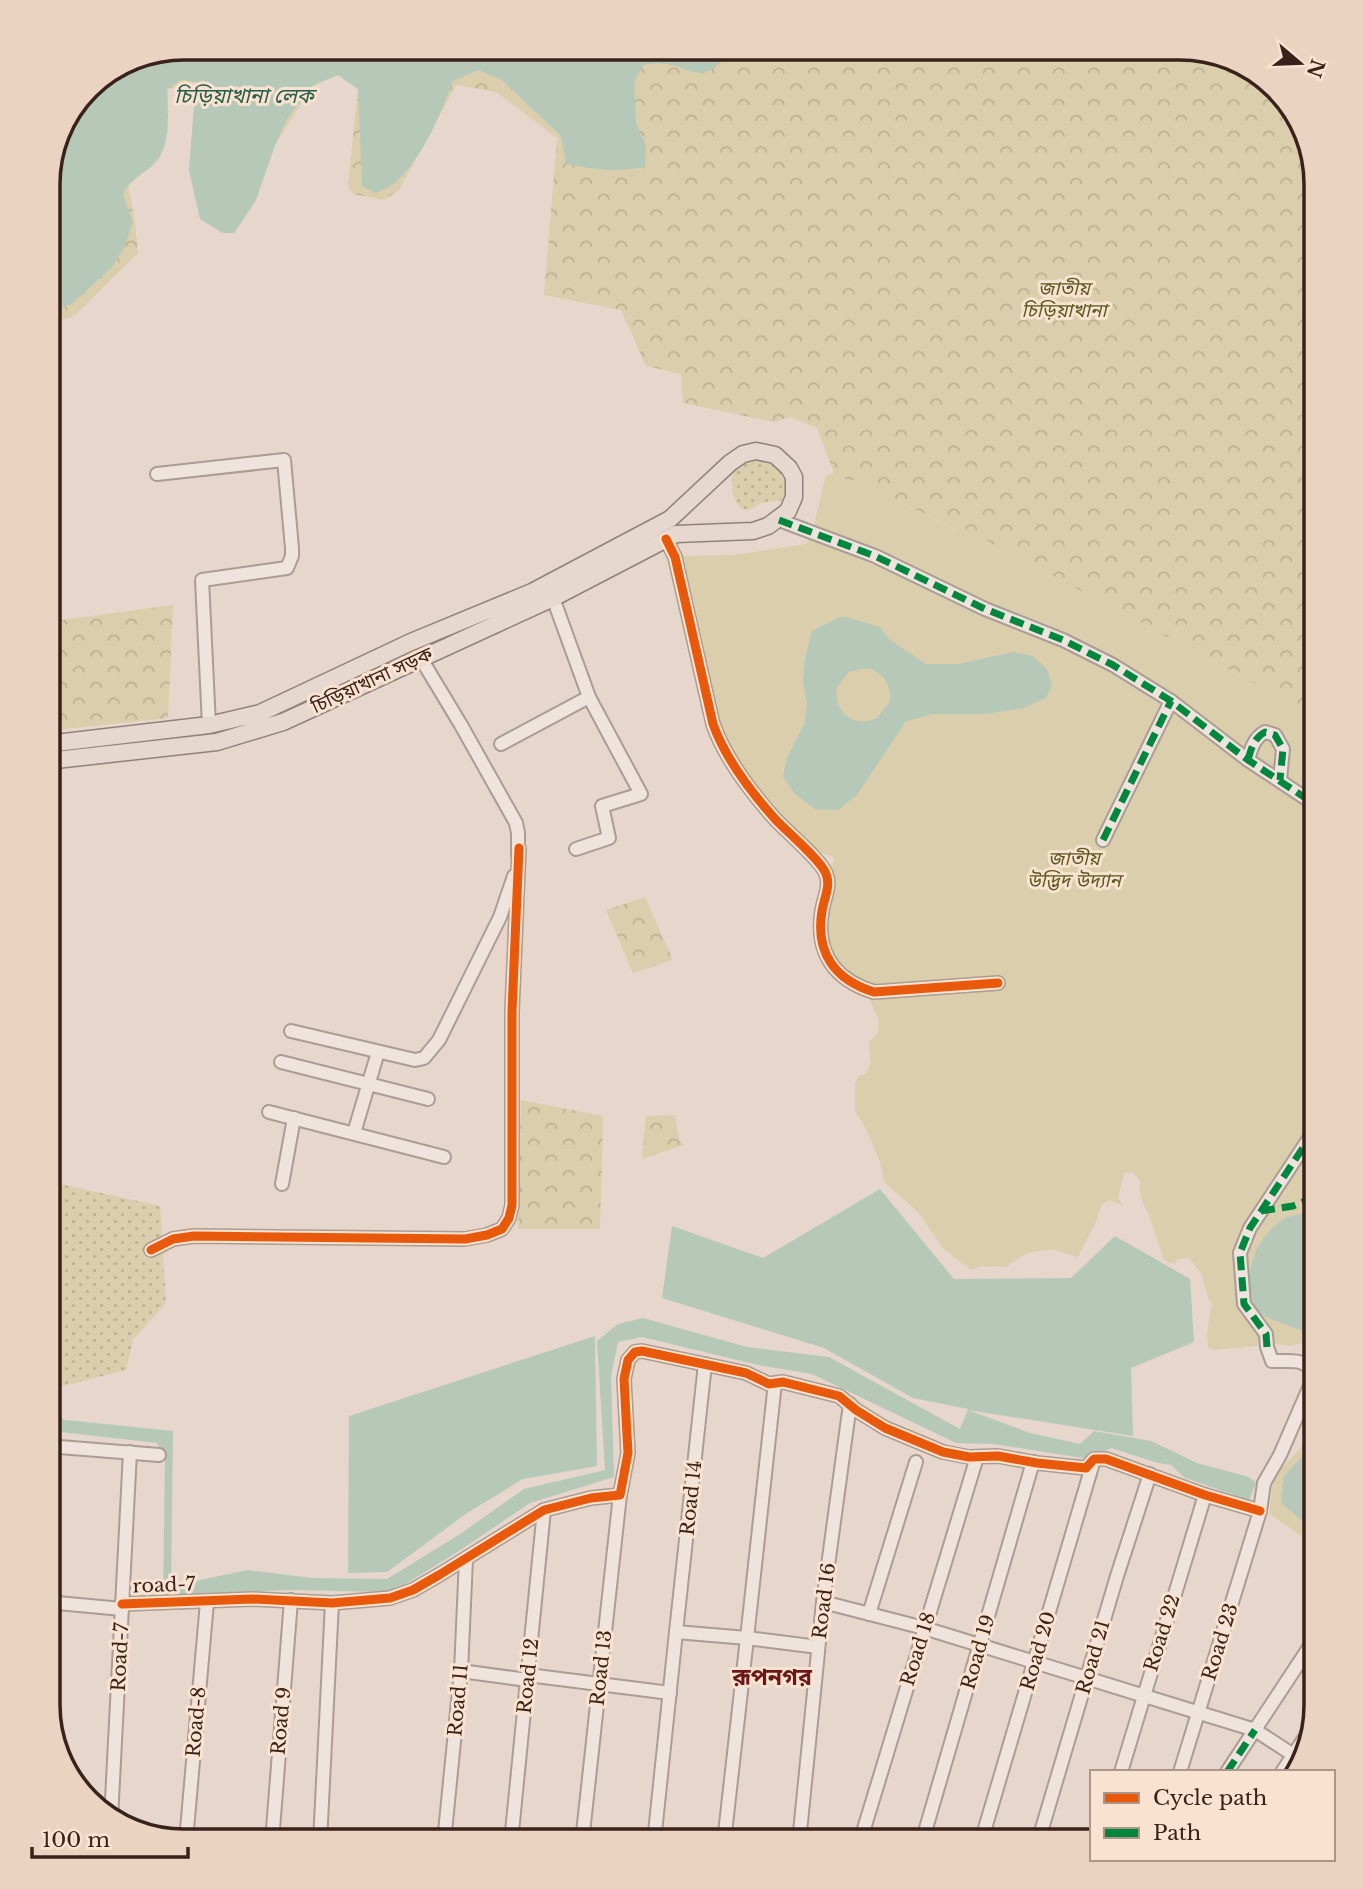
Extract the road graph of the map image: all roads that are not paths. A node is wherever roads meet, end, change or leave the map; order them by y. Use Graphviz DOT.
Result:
graph roads {
  1 [pos="157,474"];
  2 [pos="779,520"];
  3 [pos="671,531"];
  4 [pos="553,598"];
  5 [pos="411,642"];
  6 [pos="420,657"];
  7 [pos="589,696"];
  8 [pos="1171,701"];
  9 [pos="208,725"];
  10 [pos="60,742"];
  11 [pos="210,742"];
  12 [pos="501,744"];
  13 [pos="60,759"];
  14 [pos="1248,760"];
  15 [pos="1280,780"];
  16 [pos="1304,797"];
  17 [pos="1103,840"];
  18 [pos="519,848"];
  19 [pos="576,849"];
  20 [pos="998,983"];
  21 [pos="290,1031"];
  22 [pos="378,1052"];
  23 [pos="281,1062"];
  24 [pos="370,1083"];
  25 [pos="428,1099"];
  26 [pos="269,1112"];
  27 [pos="294,1118"];
  28 [pos="354,1133"];
  29 [pos="1304,1146"];
  30 [pos="444,1157"];
  31 [pos="282,1184"];
  32 [pos="151,1250"];
  33 [pos="1304,1362"];
  34 [pos="705,1364"];
  35 [pos="775,1383"];
  36 [pos="1304,1399"];
  37 [pos="850,1404"];
  38 [pos="60,1447"];
  39 [pos="130,1452"];
  40 [pos="159,1455"];
  41 [pos="978,1457"];
  42 [pos="1094,1459"];
  43 [pos="916,1462"];
  44 [pos="1033,1462"];
  45 [pos="1150,1474"];
  46 [pos="620,1495"];
  47 [pos="1205,1495"];
  48 [pos="544,1510"];
  49 [pos="1260,1511"];
  50 [pos="466,1559"];
  51 [pos="291,1600"];
  52 [pos="206,1602"];
  53 [pos="823,1602"];
  54 [pos="60,1603"];
  55 [pos="332,1603"];
  56 [pos="122,1607"];
  57 [pos="869,1614"];
  58 [pos="924,1628"];
  59 [pos="676,1632"];
  60 [pos="747,1638"];
  61 [pos="818,1647"];
  62 [pos="979,1647"];
  63 [pos="1304,1655"];
  64 [pos="1035,1662"];
  65 [pos="461,1671"];
  66 [pos="528,1677"];
  67 [pos="1087,1678"];
  68 [pos="599,1684"];
  69 [pos="670,1693"];
  70 [pos="1143,1695"];
  71 [pos="1199,1713"];
  72 [pos="1255,1730"];
  73 [pos="1293,1755"];
  74 [pos="1122,1770"];
  75 [pos="1181,1770"];
  76 [pos="1228,1770"];
  77 [pos="112,1806"];
  78 [pos="187,1829"];
  79 [pos="273,1829"];
  80 [pos="321,1829"];
  81 [pos="445,1829"];
  82 [pos="512,1829"];
  83 [pos="583,1829"];
  84 [pos="655,1829"];
  85 [pos="725,1829"];
  86 [pos="800,1829"];
  87 [pos="864,1829"];
  88 [pos="926,1829"];
  89 [pos="985,1829"];
  90 [pos="1042,1829"];
  1 -- 9 [label="street"];
  2 -- 3 [label="main road, চিড়িয়াখানা সড়ক"];
  2 -- 3 [label="main road, চিড়িয়াখানা সড়ক"];
  2 -- 8 [label="street"];
  3 -- 4 [label="main road, চিড়িয়াখানা সড়ক"];
  3 -- 5 [label="main road, চিড়িয়াখানা সড়ক"];
  3 -- 20 [label="street"];
  4 -- 6 [label="main road, চিড়িয়াখানা সড়ক"];
  4 -- 7 [label="street"];
  5 -- 6 [label="main road"];
  5 -- 9 [label="main road, চিড়িয়াখানা সড়ক"];
  6 -- 11 [label="main road, চিড়িয়াখানা সড়ক"];
  6 -- 18 [label="street"];
  7 -- 12 [label="street"];
  7 -- 19 [label="street"];
  8 -- 14 [label="street"];
  8 -- 17 [label="street"];
  9 -- 10 [label="main road, চিড়িয়াখানা সড়ক"];
  9 -- 11 [label="main road"];
  11 -- 13 [label="main road, চিড়িয়াখানা সড়ক"];
  14 -- 15 [label="street"];
  14 -- 15 [label="street"];
  15 -- 16 [label="street"];
  18 -- 22 [label="street"];
  18 -- 32 [label="street"];
  21 -- 22 [label="street"];
  22 -- 24 [label="street"];
  23 -- 24 [label="street"];
  24 -- 25 [label="street"];
  24 -- 28 [label="street"];
  26 -- 27 [label="street"];
  27 -- 28 [label="street"];
  27 -- 31 [label="street"];
  28 -- 30 [label="street"];
  29 -- 33 [label="street, Road 23"];
  34 -- 35 [label="street"];
  34 -- 46 [label="street, Road 13"];
  34 -- 59 [label="street, Road 14"];
  35 -- 37 [label="street"];
  35 -- 60 [label="street"];
  36 -- 49 [label="street, Road 23"];
  37 -- 41 [label="street"];
  37 -- 53 [label="street, Road 16"];
  38 -- 39 [label="street"];
  39 -- 40 [label="street"];
  39 -- 56 [label="street, Road-7"];
  41 -- 44 [label="street"];
  41 -- 58 [label="street, Road 18"];
  42 -- 44 [label="street"];
  42 -- 45 [label="street"];
  42 -- 64 [label="street, Road 20"];
  43 -- 57 [label="street"];
  44 -- 62 [label="street, Road 19"];
  45 -- 47 [label="street"];
  45 -- 67 [label="street, Road 21"];
  46 -- 48 [label="street, road-7"];
  46 -- 68 [label="street, Road 13"];
  47 -- 49 [label="street"];
  47 -- 70 [label="street, Road 22"];
  48 -- 50 [label="street, road-7"];
  48 -- 66 [label="street, Road 12"];
  49 -- 71 [label="street, Road 23"];
  50 -- 55 [label="street, road-7"];
  50 -- 65 [label="street, Road 11"];
  51 -- 52 [label="street, road-7"];
  51 -- 55 [label="street, road-7"];
  51 -- 79 [label="street, Road 9"];
  52 -- 56 [label="street, road-7"];
  52 -- 78 [label="street, Road-8"];
  53 -- 57 [label="street"];
  53 -- 61 [label="street, Road 16"];
  54 -- 56 [label="street, road-7"];
  55 -- 80 [label="street"];
  56 -- 77 [label="street, Road-7"];
  57 -- 58 [label="street"];
  58 -- 62 [label="street"];
  58 -- 87 [label="street, Road 18"];
  59 -- 60 [label="street"];
  59 -- 69 [label="street, Road 14"];
  60 -- 61 [label="street"];
  60 -- 85 [label="street"];
  61 -- 86 [label="street, Road 16"];
  62 -- 64 [label="street"];
  62 -- 88 [label="street, Road 19"];
  63 -- 72 [label="street"];
  64 -- 67 [label="street"];
  64 -- 89 [label="street, Road 20"];
  65 -- 66 [label="street"];
  65 -- 81 [label="street, Road 11"];
  66 -- 68 [label="street"];
  66 -- 82 [label="street, Road 12"];
  67 -- 70 [label="street"];
  67 -- 90 [label="street, Road 21"];
  68 -- 69 [label="street"];
  68 -- 83 [label="street, Road 13"];
  69 -- 84 [label="street"];
  70 -- 71 [label="street"];
  70 -- 74 [label="street, Road 22"];
  71 -- 72 [label="street"];
  71 -- 75 [label="street, Road 23"];
  72 -- 73 [label="street"];
  72 -- 76 [label="street"];
}
